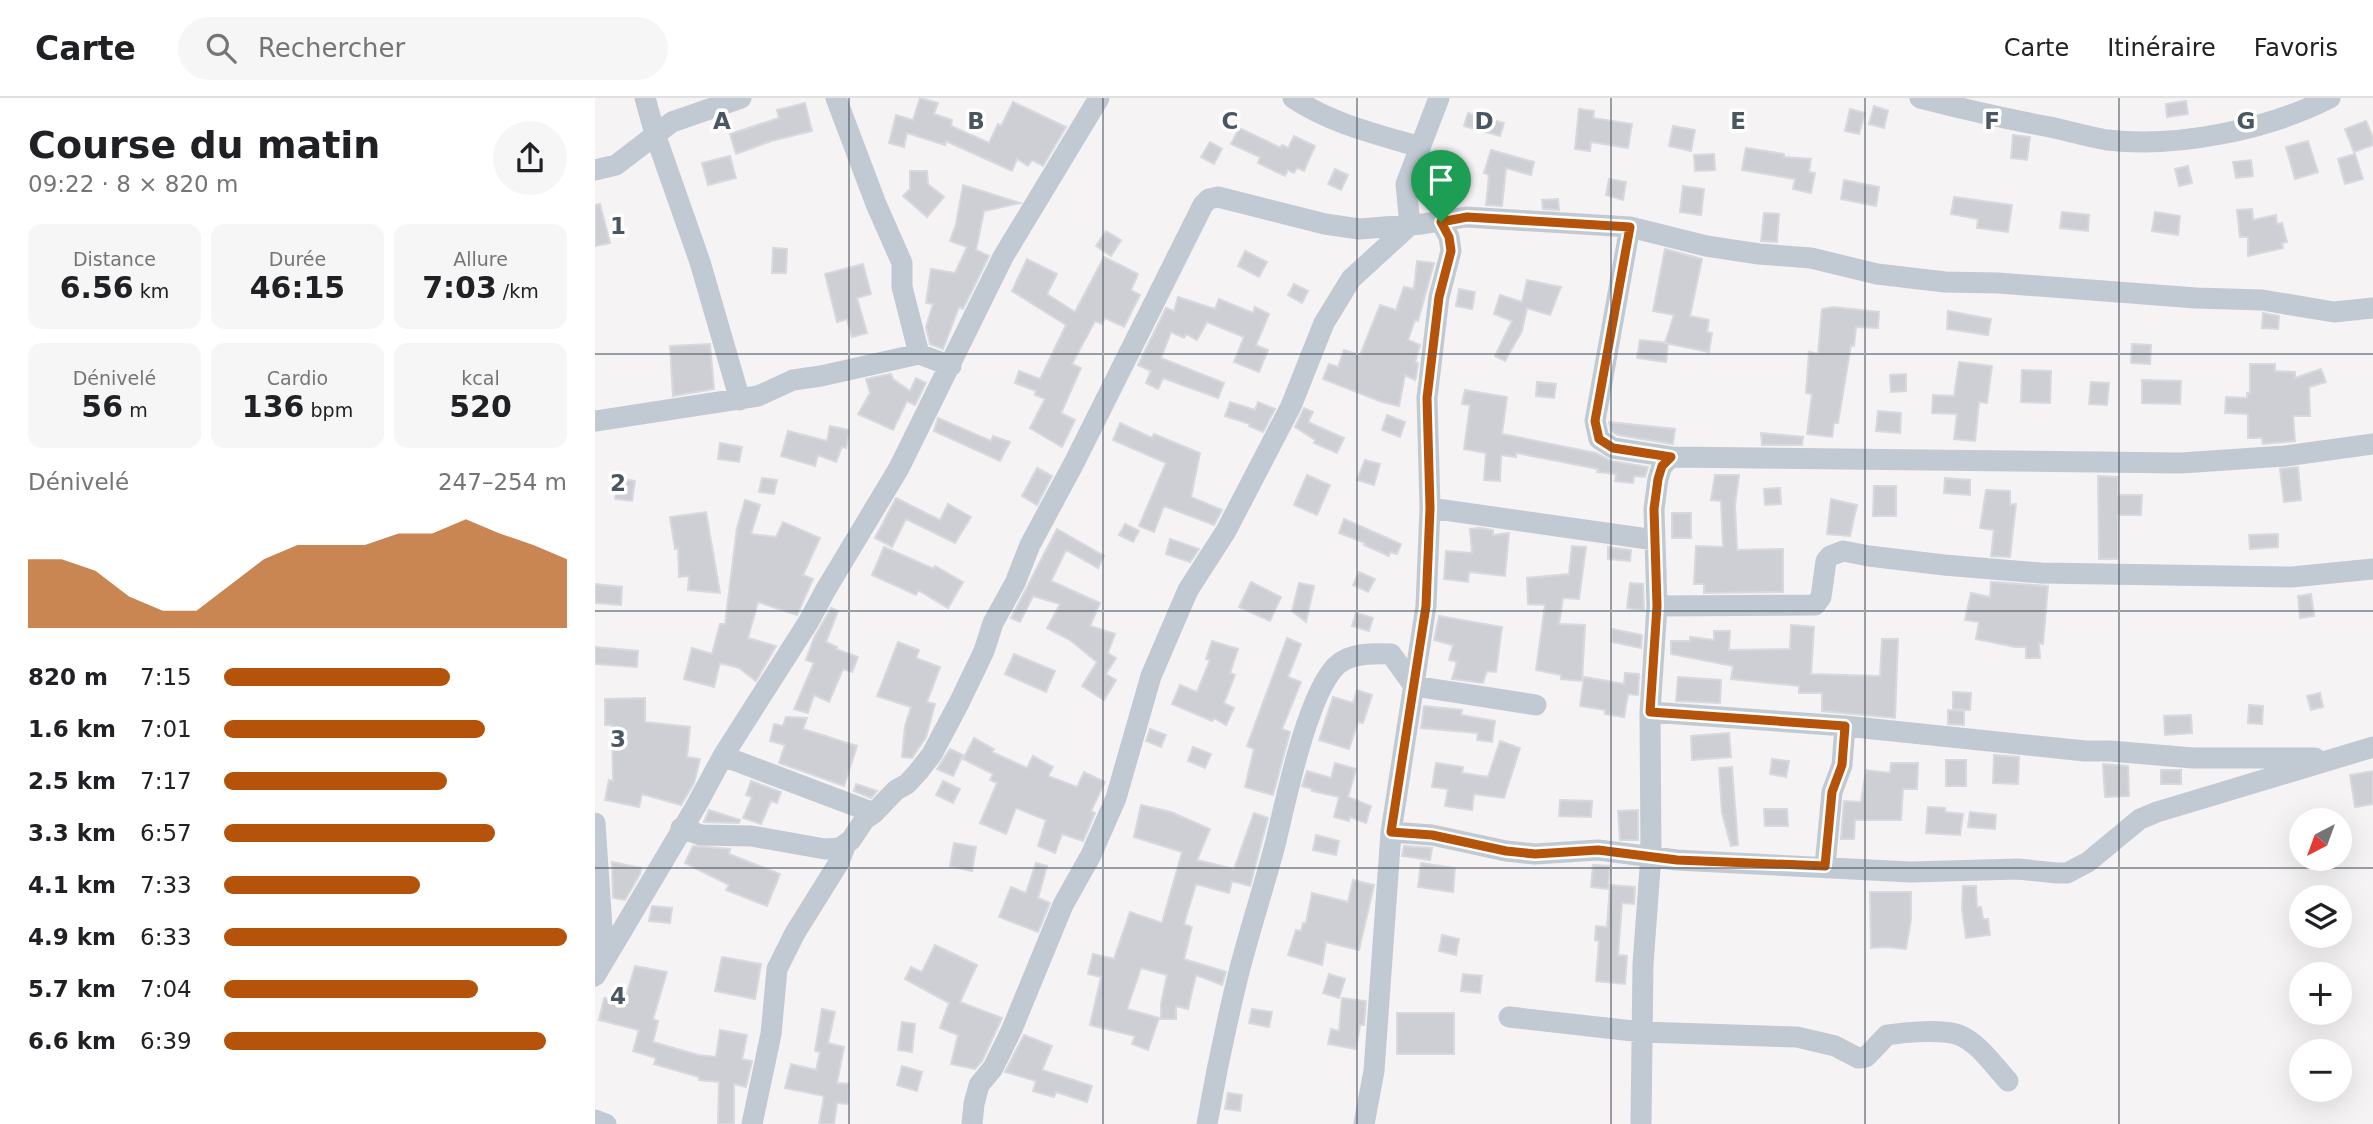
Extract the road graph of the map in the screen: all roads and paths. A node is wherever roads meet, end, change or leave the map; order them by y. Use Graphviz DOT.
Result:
graph roads {
  1 [pos="645,98"];
  2 [pos="741,98"];
  3 [pos="836,98"];
  4 [pos="1099,98"];
  5 [pos="1293,98"];
  6 [pos="1439,98"];
  7 [pos="1920,98"];
  8 [pos="2330,98"];
  9 [pos="655,134"];
  10 [pos="1420,147"];
  11 [pos="595,170"];
  12 [pos="1441,222"];
  13 [pos="1410,225"];
  14 [pos="1630,227"];
  15 [pos="2373,308"];
  16 [pos="919,354"];
  17 [pos="951,366"];
  18 [pos="740,400"];
  19 [pos="595,421"];
  20 [pos="2373,444"];
  21 [pos="1671,457"];
  22 [pos="1430,508"];
  23 [pos="1655,540"];
  24 [pos="2373,569"];
  25 [pos="1657,606"];
  26 [pos="1413,686"];
  27 [pos="1536,705"];
  28 [pos="1650,712"];
  29 [pos="1845,726"];
  30 [pos="2373,747"];
  31 [pos="723,756"];
  32 [pos="2336,759"];
  33 [pos="874,813"];
  34 [pos="595,823"];
  35 [pos="681,828"];
  36 [pos="1391,832"];
  37 [pos="846,844"];
  38 [pos="1651,855"];
  39 [pos="1825,866"];
  40 [pos="600,967"];
  41 [pos="1509,1017"];
  42 [pos="1642,1032"];
  43 [pos="2008,1081"];
  44 [pos="595,1120"];
  45 [pos="606,1124"];
  46 [pos="752,1124"];
  47 [pos="972,1124"];
  48 [pos="1207,1124"];
  49 [pos="1364,1124"];
  50 [pos="1641,1124"];
  1 -- 9 [label="street"];
  2 -- 9 [label="street"];
  3 -- 16 [label="street"];
  4 -- 17 [label="street"];
  5 -- 10 [label="street"];
  6 -- 10 [label="street"];
  7 -- 8 [label="street"];
  9 -- 11 [label="street"];
  9 -- 18 [label="street"];
  10 -- 13 [label="street"];
  12 -- 13 [label="street"];
  12 -- 14 [label="street"];
  12 -- 22 [label="street"];
  13 -- 33 [label="street"];
  13 -- 47 [label="street"];
  14 -- 15 [label="street"];
  14 -- 21 [label="street"];
  16 -- 17 [label="street"];
  16 -- 18 [label="street"];
  17 -- 31 [label="street"];
  18 -- 19 [label="street"];
  20 -- 21 [label="street"];
  21 -- 23 [label="street"];
  22 -- 23 [label="street"];
  22 -- 26 [label="street"];
  23 -- 25 [label="street"];
  24 -- 25 [label="street"];
  25 -- 28 [label="street"];
  26 -- 27 [label="street"];
  26 -- 36 [label="street"];
  26 -- 48 [label="street"];
  28 -- 29 [label="street"];
  28 -- 38 [label="street"];
  29 -- 32 [label="street"];
  29 -- 39 [label="street"];
  30 -- 32 [label="street"];
  31 -- 33 [label="street"];
  31 -- 35 [label="street"];
  32 -- 39 [label="street"];
  33 -- 37 [label="street"];
  34 -- 40 [label="street"];
  35 -- 37 [label="street"];
  35 -- 40 [label="street"];
  36 -- 38 [label="street"];
  36 -- 49 [label="street"];
  37 -- 46 [label="street"];
  38 -- 39 [label="street"];
  38 -- 42 [label="street"];
  41 -- 42 [label="street"];
  42 -- 43 [label="street"];
  42 -- 50 [label="street"];
  44 -- 45 [label="street"];
}
